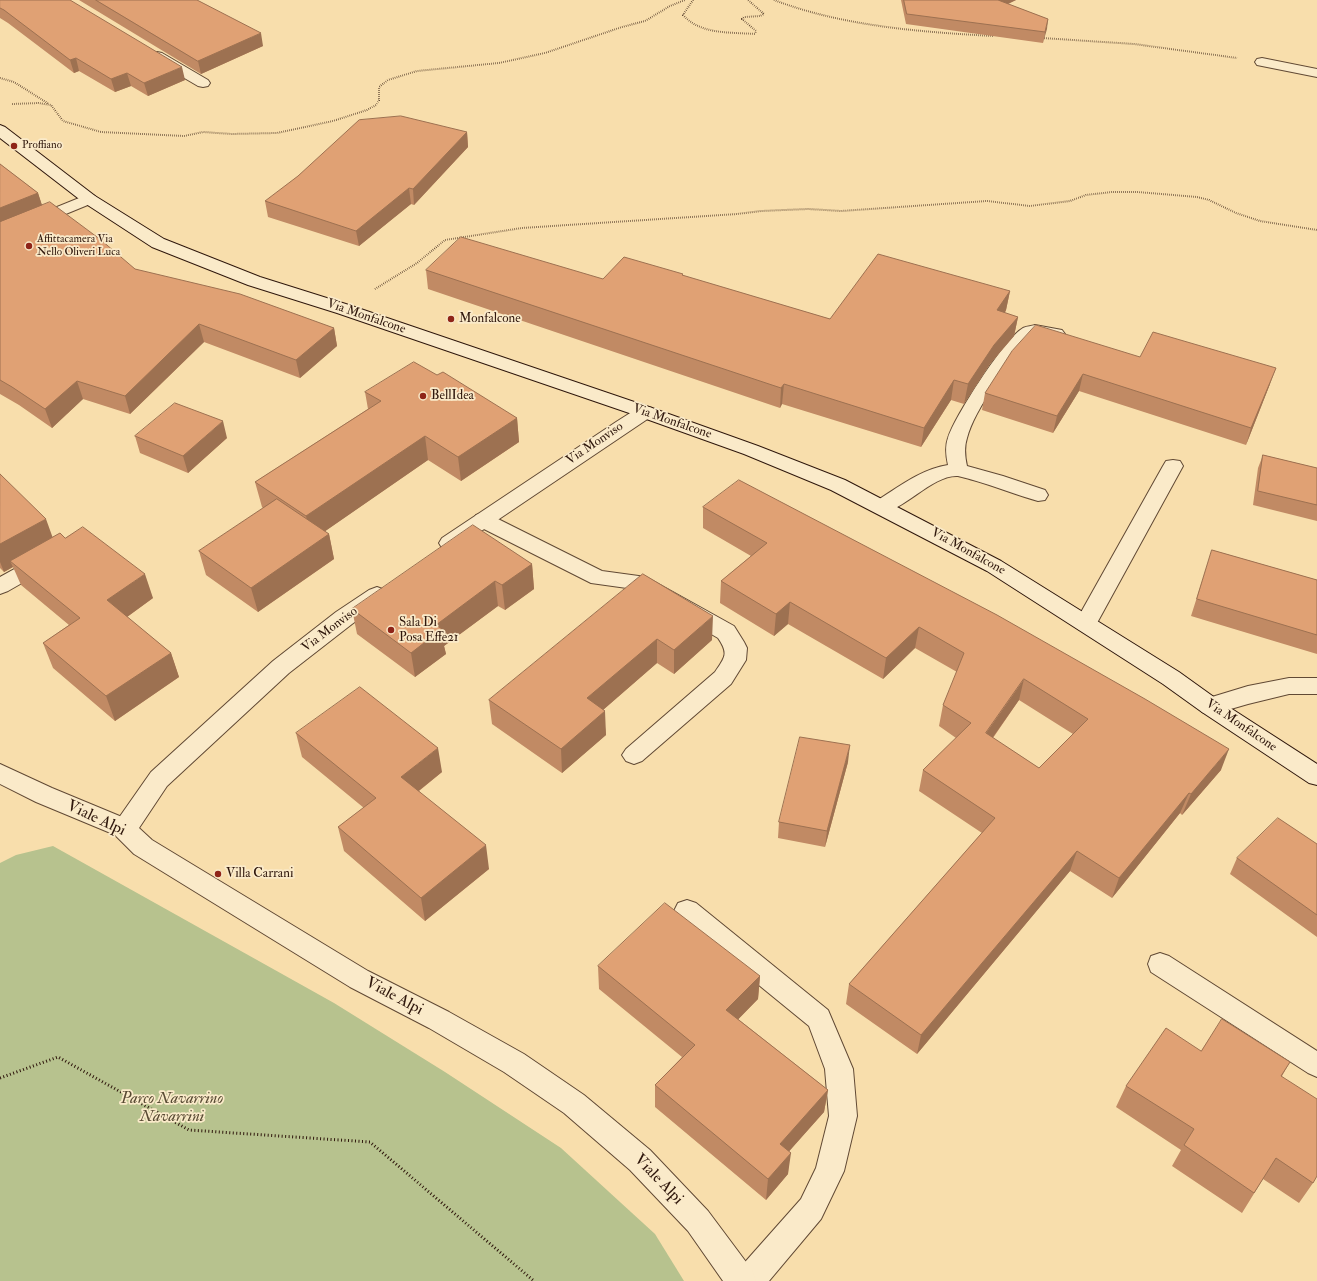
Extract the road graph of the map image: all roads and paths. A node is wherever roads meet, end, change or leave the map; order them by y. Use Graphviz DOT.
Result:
graph roads {
  1 [pos="685,0"];
  2 [pos="693,0"];
  3 [pos="748,0"];
  4 [pos="774,0"];
  5 [pos="996,36"];
  6 [pos="1042,38"];
  7 [pos="144,48"];
  8 [pos="1262,62"];
  9 [pos="1317,73"];
  10 [pos="0,78"];
  11 [pos="203,83"];
  12 [pos="8,105"];
  13 [pos="51,105"];
  14 [pos="0,130"];
  15 [pos="90,198"];
  16 [pos="1317,230"];
  17 [pos="0,236"];
  18 [pos="344,309"];
  19 [pos="1072,338"];
  20 [pos="645,412"];
  21 [pos="1173,466"];
  22 [pos="958,470"];
  23 [pos="1038,495"];
  24 [pos="882,507"];
  25 [pos="483,520"];
  26 [pos="58,553"];
  27 [pos="432,555"];
  28 [pos="394,582"];
  29 [pos="0,586"];
  30 [pos="1086,623"];
  31 [pos="1317,686"];
  32 [pos="1210,706"];
  33 [pos="634,755"];
  34 [pos="0,773"];
  35 [pos="1317,776"];
  36 [pos="125,829"];
  37 [pos="687,911"];
  38 [pos="1160,964"];
  39 [pos="1317,1066"];
  40 [pos="0,1078"];
  41 [pos="534,1281"];
  42 [pos="741,1281"];
  43 [pos="749,1281"];
  1 -- 13 [label="path"];
  2 -- 3 [label="path"];
  4 -- 5 [label="path"];
  6 -- 8 [label="path"];
  7 -- 11 [label="street"];
  8 -- 9 [label="street"];
  10 -- 13 [label="path"];
  12 -- 13 [label="path"];
  14 -- 15 [label="street, Via Monfalcone"];
  15 -- 17 [label="street"];
  15 -- 18 [label="street, Via Monfalcone"];
  16 -- 18 [label="path"];
  18 -- 20 [label="street, Via Monfalcone"];
  19 -- 22 [label="lane"];
  20 -- 24 [label="street, Via Monfalcone"];
  20 -- 25 [label="street, Via Monviso"];
  21 -- 30 [label="street"];
  22 -- 23 [label="lane"];
  22 -- 24 [label="lane"];
  24 -- 30 [label="street, Via Monfalcone"];
  25 -- 27 [label="street, Via Monviso"];
  25 -- 33 [label="street"];
  26 -- 29 [label="street"];
  28 -- 36 [label="street, Via Monviso"];
  30 -- 32 [label="street, Via Monfalcone"];
  31 -- 32 [label="street"];
  32 -- 35 [label="street, Via Monfalcone"];
  34 -- 36 [label="street, Viale Alpi"];
  36 -- 42 [label="street, Viale Alpi"];
  37 -- 43 [label="street"];
  38 -- 39 [label="lane"];
  40 -- 41 [label="path"];
}
